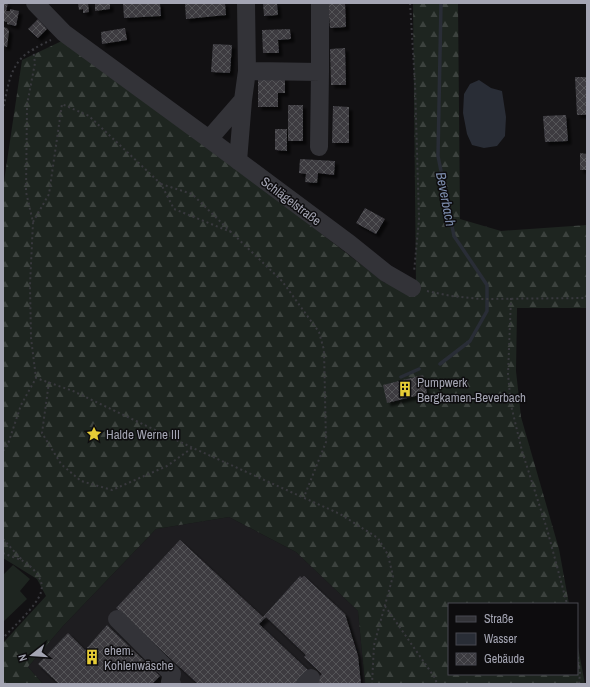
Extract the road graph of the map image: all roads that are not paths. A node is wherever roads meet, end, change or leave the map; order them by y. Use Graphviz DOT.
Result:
graph roads {
  1 [pos="35,3"];
  2 [pos="246,3"];
  3 [pos="320,3"];
  4 [pos="247,71"];
  5 [pos="320,72"];
  6 [pos="243,100"];
  7 [pos="209,139"];
  8 [pos="319,147"];
  9 [pos="238,161"];
  10 [pos="412,288"];
  11 [pos="117,619"];
  12 [pos="172,684"];
  1 -- 7 [label="street, Schlägelstraße"];
  2 -- 4 [label="street"];
  3 -- 5 [label="street"];
  4 -- 5 [label="street"];
  4 -- 6 [label="street"];
  5 -- 8 [label="street"];
  6 -- 7 [label="street"];
  6 -- 9 [label="street"];
  7 -- 9 [label="street, Schlägelstraße"];
  9 -- 10 [label="street, Schlägelstraße"];
  11 -- 12 [label="street"];
}
